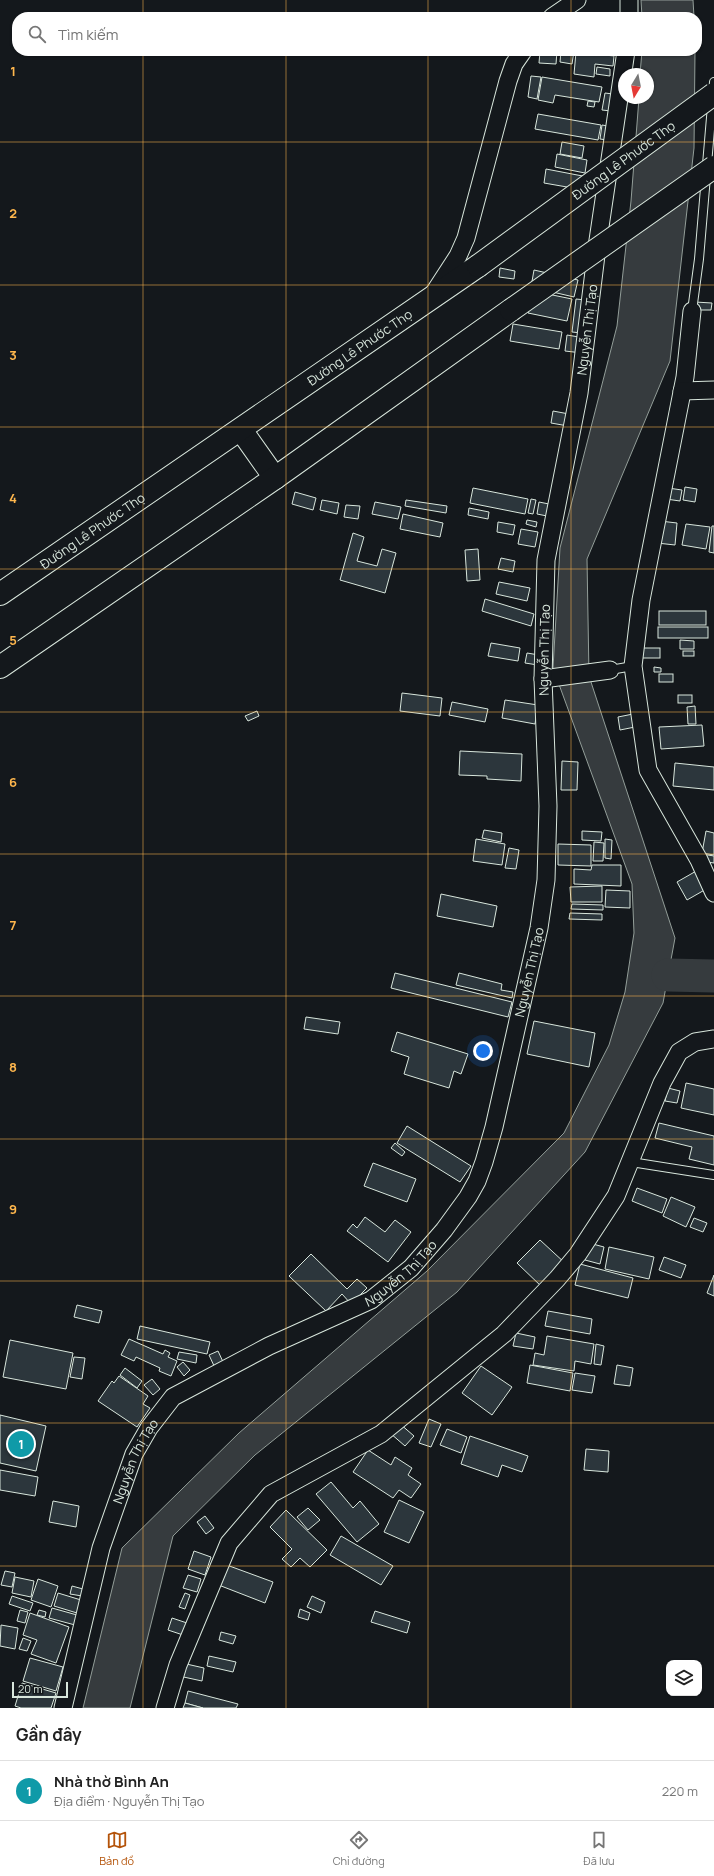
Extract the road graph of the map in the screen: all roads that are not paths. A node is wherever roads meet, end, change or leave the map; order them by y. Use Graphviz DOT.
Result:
graph roads {
  1 [pos="577,0"];
  2 [pos="629,0"];
  3 [pos="559,12"];
  4 [pos="629,12"];
  5 [pos="520,56"];
  6 [pos="625,56"];
  7 [pos="714,82"];
  8 [pos="714,94"];
  9 [pos="714,168"];
  10 [pos="426,304"];
  11 [pos="692,311"];
  12 [pos="714,390"];
  13 [pos="682,391"];
  14 [pos="241,430"];
  15 [pos="275,478"];
  16 [pos="0,594"];
  17 [pos="632,666"];
  18 [pos="0,667"];
  19 [pos="610,670"];
  20 [pos="547,678"];
  21 [pos="714,893"];
  22 [pos="714,1038"];
  23 [pos="631,1162"];
  24 [pos="714,1175"];
  25 [pos="63,1708"];
  26 [pos="165,1708"];
  1 -- 3 [label="street"];
  2 -- 4 [label="street"];
  5 -- 10 [label="street"];
  6 -- 20 [label="street, Nguyễn Thị Tạo"];
  7 -- 11 [label="lane"];
  8 -- 10 [label="street, Đường Lê Phước Thọ, bridge"];
  9 -- 15 [label="street, bridge"];
  10 -- 14 [label="street, Đường Lê Phước Thọ"];
  11 -- 13 [label="street"];
  12 -- 13 [label="street"];
  13 -- 17 [label="street"];
  14 -- 15 [label="street"];
  14 -- 16 [label="street, Đường Lê Phước Thọ"];
  15 -- 18 [label="street"];
  17 -- 19 [label="lane"];
  17 -- 21 [label="street"];
  19 -- 20 [label="street"];
  20 -- 25 [label="street, Nguyễn Thị Tạo"];
  22 -- 23 [label="street"];
  23 -- 24 [label="lane"];
  23 -- 26 [label="street"];
}
